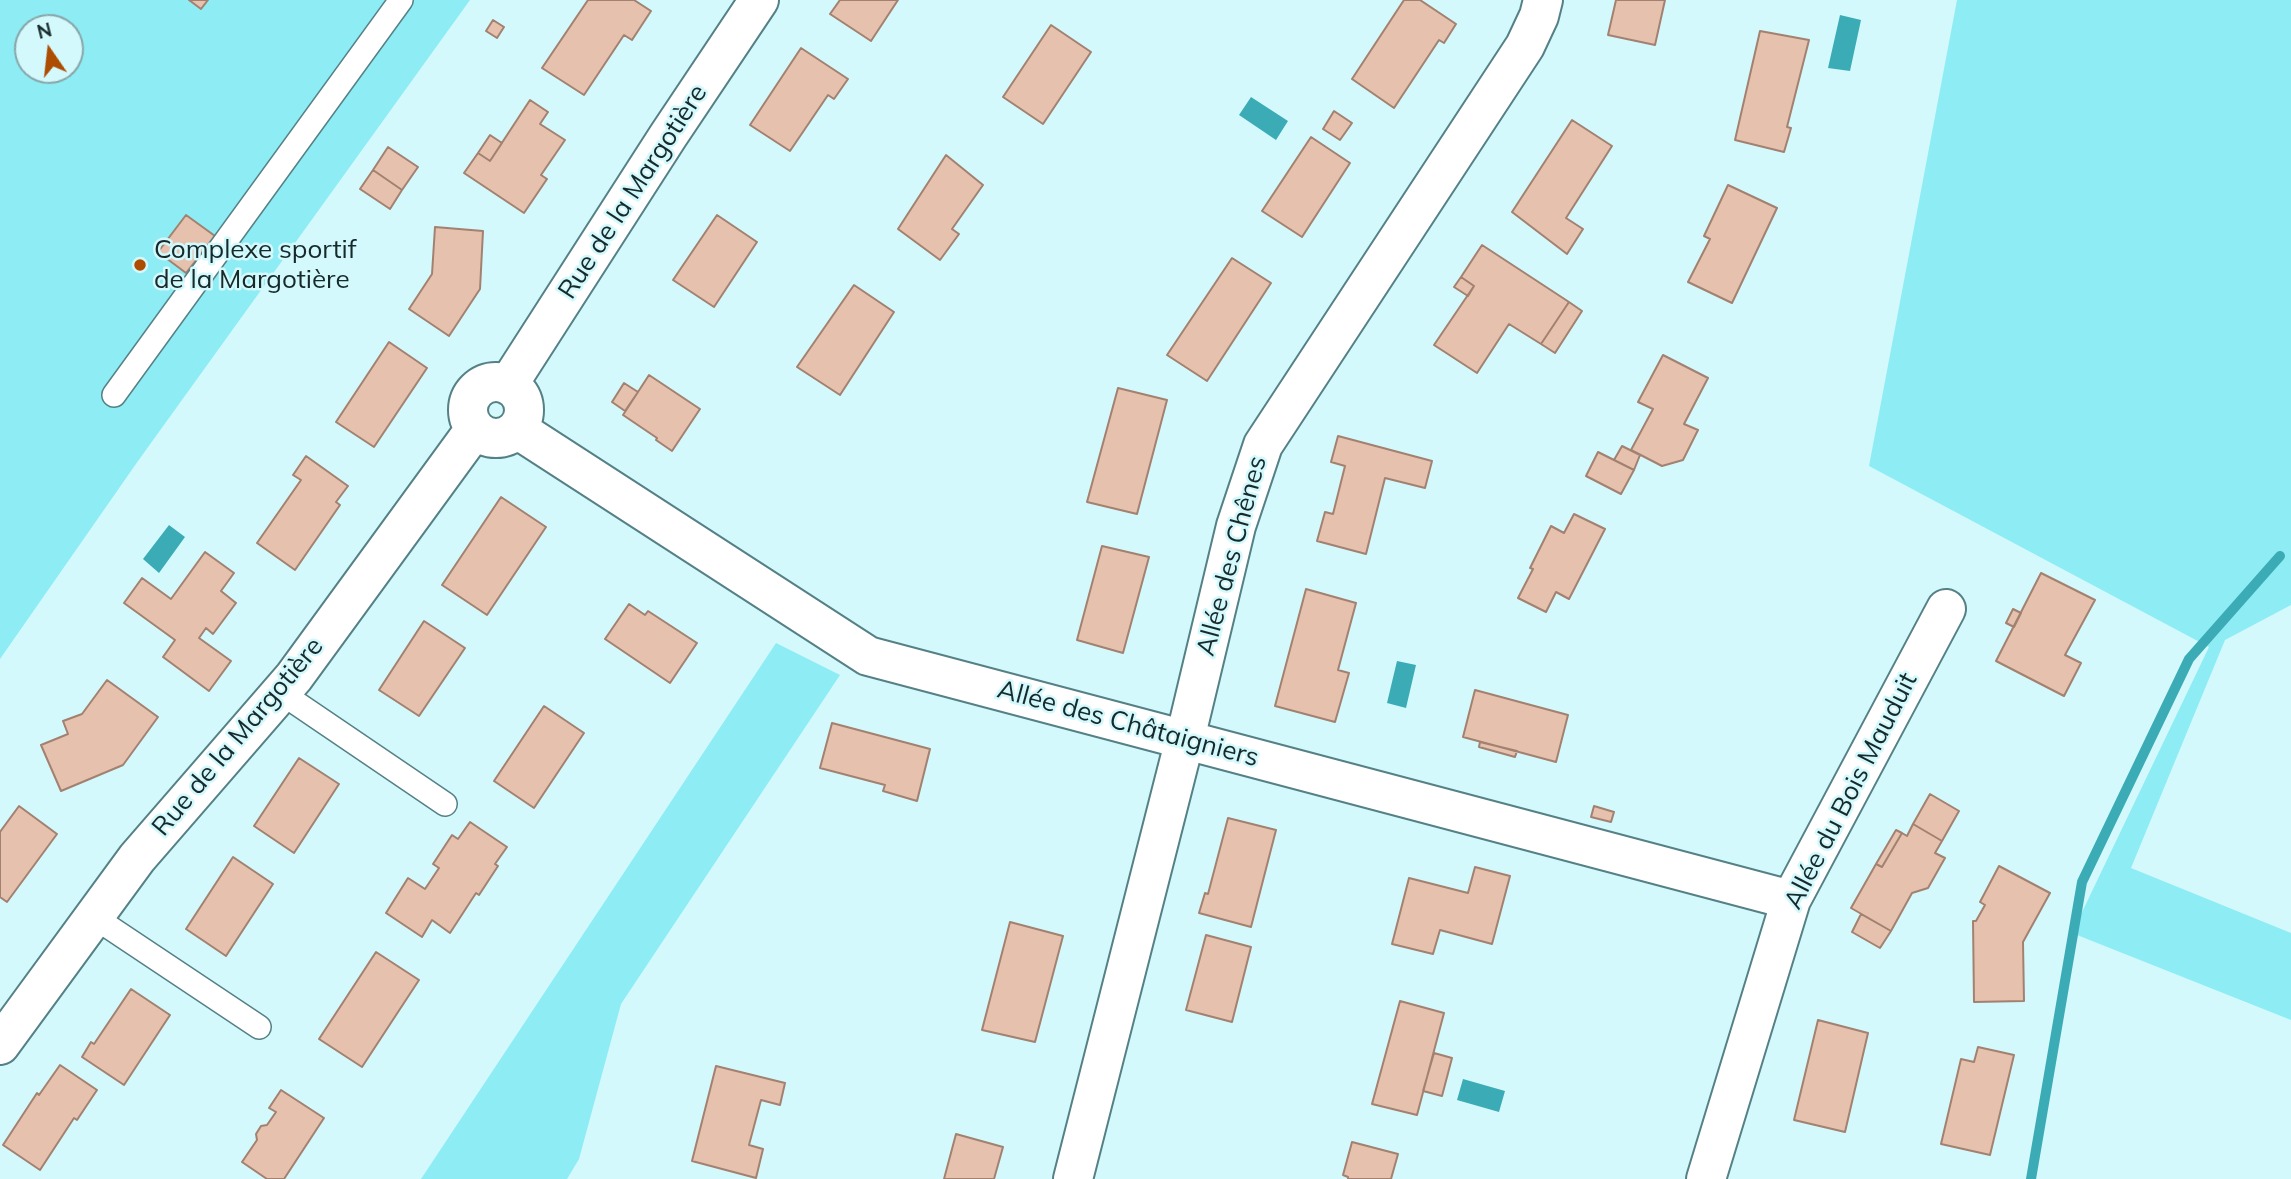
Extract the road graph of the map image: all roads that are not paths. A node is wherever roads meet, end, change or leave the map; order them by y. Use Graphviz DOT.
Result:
graph roads {
  1 [pos="401,0"];
  2 [pos="759,0"];
  3 [pos="1544,0"];
  4 [pos="508,384"];
  5 [pos="114,394"];
  6 [pos="475,429"];
  7 [pos="517,429"];
  8 [pos="1946,609"];
  9 [pos="281,692"];
  10 [pos="1185,739"];
  11 [pos="444,804"];
  12 [pos="1791,900"];
  13 [pos="94,917"];
  14 [pos="259,1027"];
  15 [pos="0,1045"];
  16 [pos="1073,1179"];
  17 [pos="1706,1179"];
  1 -- 5 [label="lane"];
  2 -- 4 [label="street, Rue de la Margotière"];
  3 -- 10 [label="street, Allée des Chênes"];
  4 -- 6 [label="street"];
  4 -- 7 [label="street"];
  6 -- 7 [label="street"];
  6 -- 9 [label="street, Rue de la Margotière"];
  7 -- 10 [label="street, Allée des Châtaigniers"];
  8 -- 12 [label="street, Allée du Bois Mauduit"];
  9 -- 11 [label="lane"];
  9 -- 13 [label="street, Rue de la Margotière"];
  10 -- 12 [label="street, Allée des Châtaigniers"];
  10 -- 16 [label="street, Allée des Chênes"];
  12 -- 17 [label="street, Allée du Bois Mauduit"];
  13 -- 14 [label="lane"];
  13 -- 15 [label="street, Rue de la Margotière"];
}
